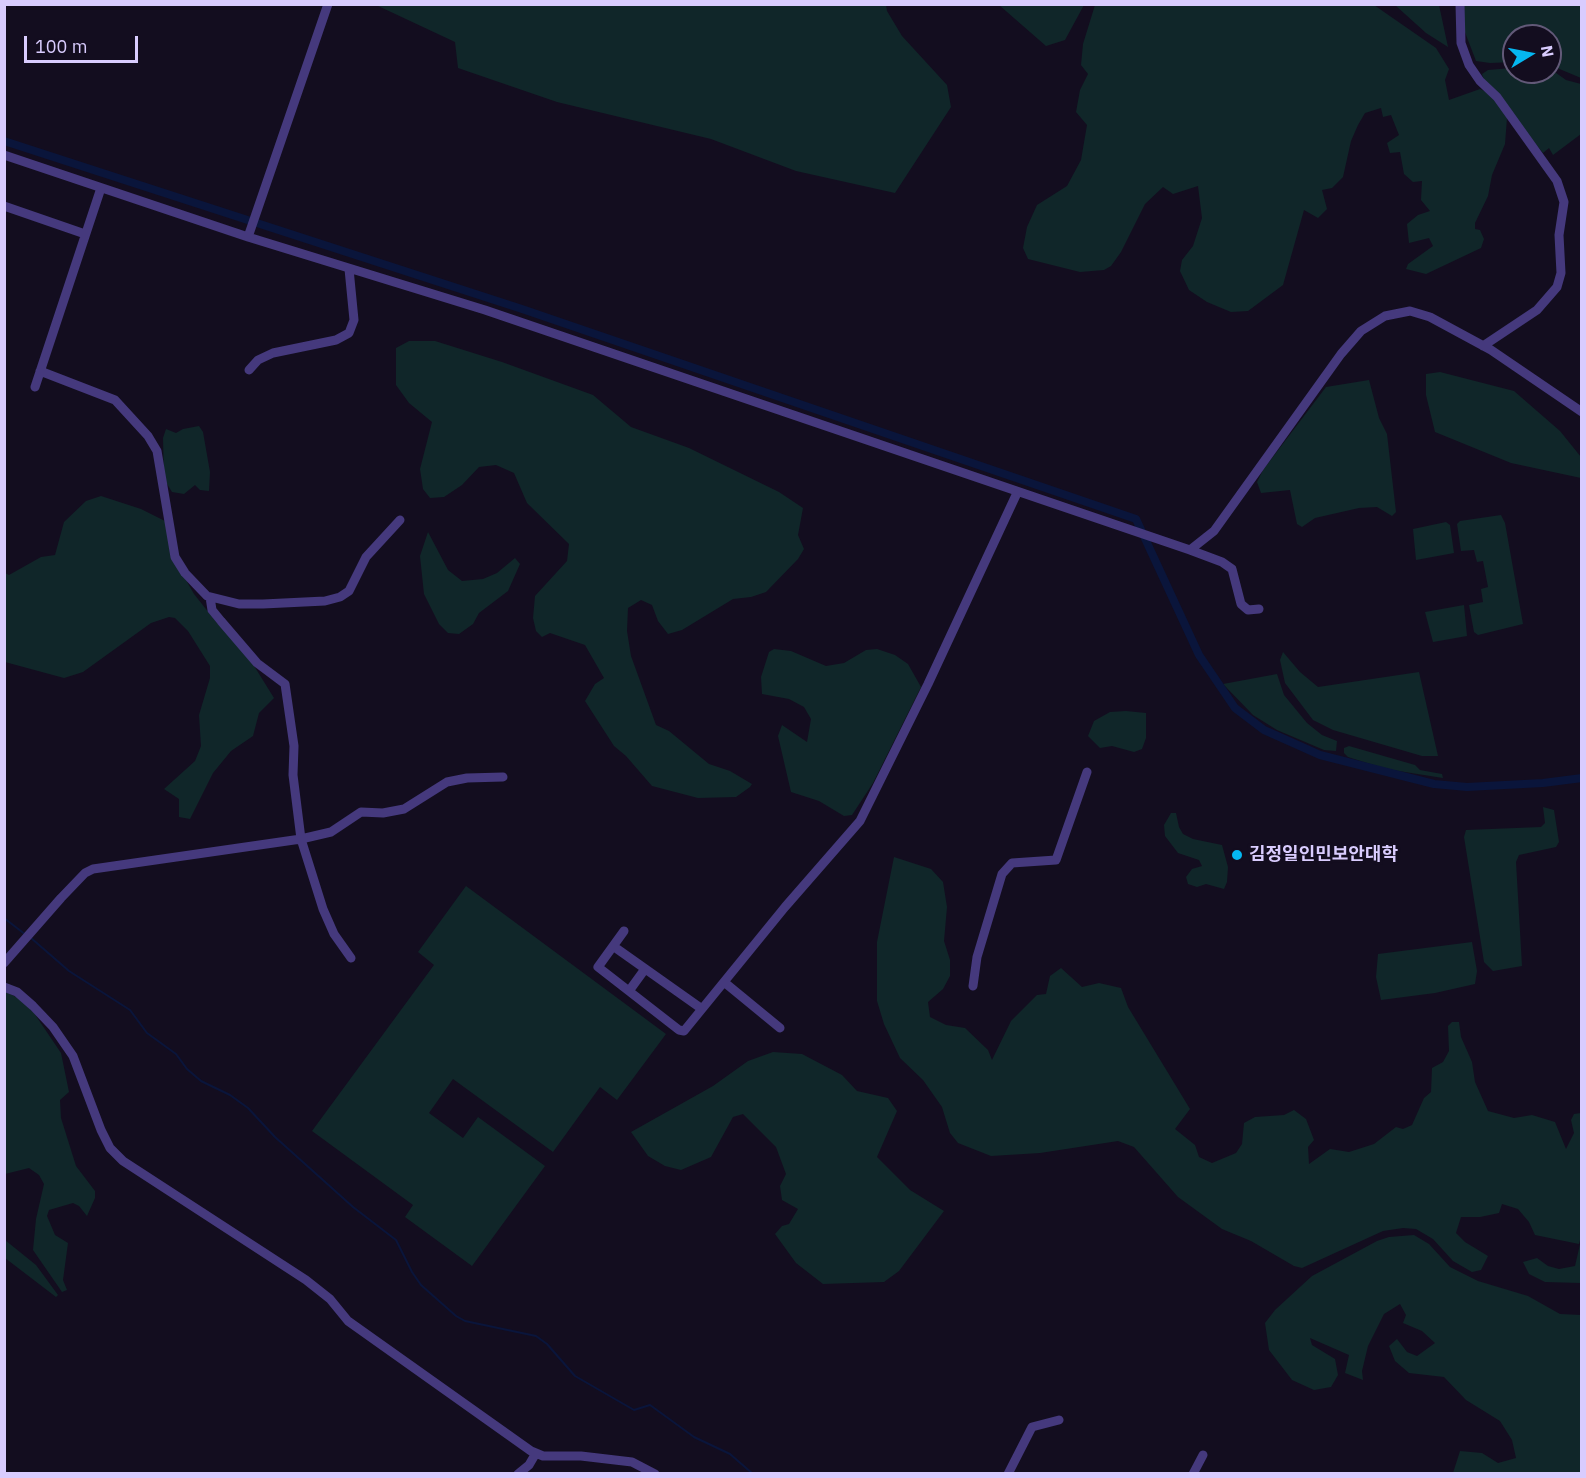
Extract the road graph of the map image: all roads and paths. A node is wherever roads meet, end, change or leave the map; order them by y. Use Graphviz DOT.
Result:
graph roads {
  1 [pos="328,4"];
  2 [pos="1460,4"];
  3 [pos="4,155"];
  4 [pos="101,188"];
  5 [pos="4,206"];
  6 [pos="85,234"];
  7 [pos="248,235"];
  8 [pos="349,268"];
  9 [pos="1483,345"];
  10 [pos="249,370"];
  11 [pos="40,371"];
  12 [pos="35,387"];
  13 [pos="1581,412"];
  14 [pos="1017,493"];
  15 [pos="400,520"];
  16 [pos="1190,550"];
  17 [pos="210,597"];
  18 [pos="1259,609"];
  19 [pos="1087,772"];
  20 [pos="503,777"];
  21 [pos="302,839"];
  22 [pos="624,931"];
  23 [pos="613,946"];
  24 [pos="351,958"];
  25 [pos="4,963"];
  26 [pos="645,969"];
  27 [pos="724,982"];
  28 [pos="973,986"];
  29 [pos="4,987"];
  30 [pos="629,991"];
  31 [pos="702,1009"];
  32 [pos="780,1028"];
  33 [pos="1059,1420"];
  34 [pos="536,1453"];
  35 [pos="1203,1455"];
  36 [pos="518,1473"];
  37 [pos="656,1473"];
  38 [pos="1008,1473"];
  39 [pos="1193,1473"];
  1 -- 7 [label="street"];
  2 -- 9 [label="street"];
  3 -- 4 [label="street"];
  4 -- 6 [label="street"];
  4 -- 7 [label="street"];
  5 -- 6 [label="street"];
  6 -- 11 [label="street"];
  7 -- 8 [label="street"];
  8 -- 10 [label="street"];
  8 -- 14 [label="street"];
  9 -- 13 [label="street"];
  9 -- 16 [label="street"];
  11 -- 12 [label="street"];
  11 -- 17 [label="street"];
  14 -- 16 [label="street"];
  14 -- 27 [label="street"];
  15 -- 17 [label="street"];
  16 -- 18 [label="street"];
  17 -- 21 [label="street"];
  19 -- 28 [label="street"];
  20 -- 21 [label="street"];
  21 -- 24 [label="street"];
  21 -- 25 [label="street"];
  22 -- 23 [label="street"];
  23 -- 26 [label="street"];
  23 -- 30 [label="street"];
  26 -- 30 [label="street"];
  26 -- 31 [label="street"];
  27 -- 31 [label="street"];
  27 -- 32 [label="street"];
  29 -- 34 [label="street"];
  30 -- 31 [label="street"];
  33 -- 38 [label="street"];
  34 -- 36 [label="street"];
  34 -- 37 [label="street"];
  35 -- 39 [label="street"];
}
